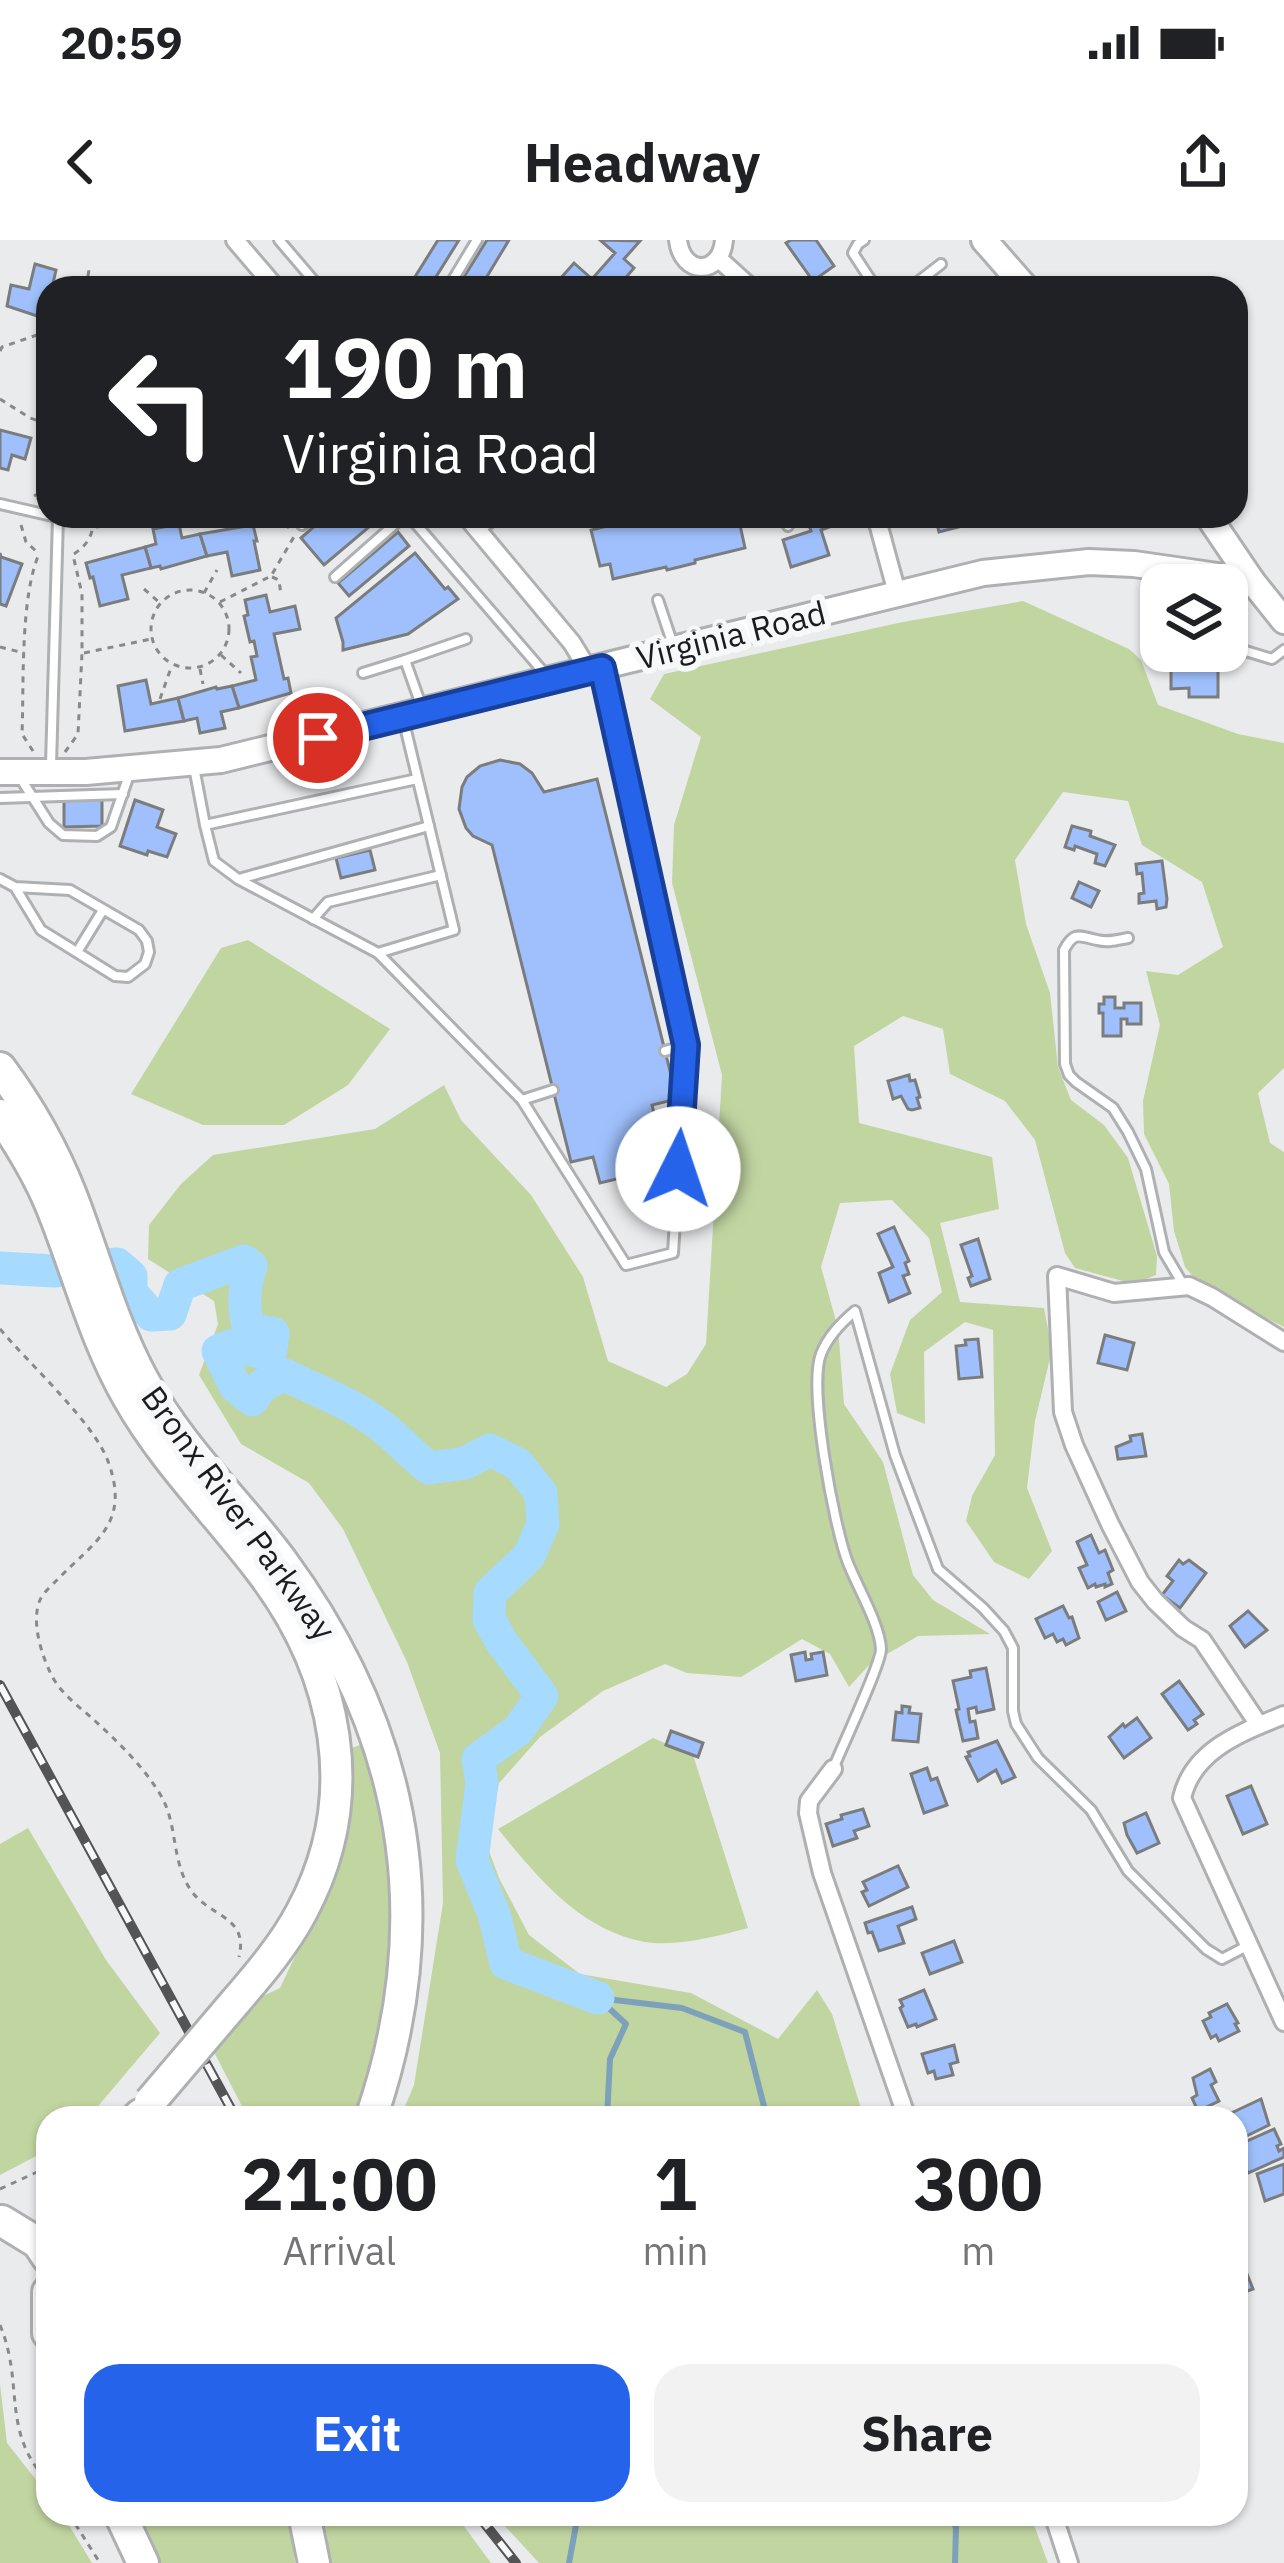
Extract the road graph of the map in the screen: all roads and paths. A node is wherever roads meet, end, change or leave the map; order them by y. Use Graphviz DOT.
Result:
graph roads {
  1 [pos="235,240"];
  2 [pos="279,240"];
  3 [pos="478,240"];
  4 [pos="678,240"];
  5 [pos="724,240"];
  6 [pos="864,240"];
  7 [pos="984,240"];
  8 [pos="719,259"];
  9 [pos="941,264"];
  10 [pos="88,270"];
  11 [pos="87,276"];
  12 [pos="265,276"];
  13 [pos="310,276"];
  14 [pos="456,276"];
  15 [pos="738,276"];
  16 [pos="868,276"];
  17 [pos="926,276"];
  18 [pos="1016,276"];
  19 [pos="36,335"];
  20 [pos="0,350"];
  21 [pos="0,399"];
  22 [pos="36,420"];
  23 [pos="0,504"];
  24 [pos="36,513"];
  25 [pos="58,528"];
  26 [pos="94,528"];
  27 [pos="289,528"];
  28 [pos="392,528"];
  29 [pos="417,528"];
  30 [pos="476,528"];
  31 [pos="879,528"];
  32 [pos="1216,528"];
  33 [pos="57,558"];
  34 [pos="1140,566"];
  35 [pos="217,570"];
  36 [pos="271,576"];
  37 [pos="335,577"];
  38 [pos="279,580"];
  39 [pos="1248,580"];
  40 [pos="1252,580"];
  41 [pos="290,583"];
  42 [pos="144,589"];
  43 [pos="204,593"];
  44 [pos="897,593"];
  45 [pos="280,596"];
  46 [pos="658,600"];
  47 [pos="219,603"];
  48 [pos="161,604"];
  49 [pos="1284,621"];
  50 [pos="153,638"];
  51 [pos="466,639"];
  52 [pos="0,646"];
  53 [pos="674,650"];
  54 [pos="1284,650"];
  55 [pos="1248,652"];
  56 [pos="82,653"];
  57 [pos="26,654"];
  58 [pos="220,654"];
  59 [pos="405,660"];
  60 [pos="172,663"];
  61 [pos="199,667"];
  62 [pos="596,669"];
  63 [pos="363,673"];
  64 [pos="241,674"];
  65 [pos="551,680"];
  66 [pos="203,684"];
  67 [pos="160,699"];
  68 [pos="413,714"];
  69 [pos="193,764"];
  70 [pos="9,772"];
  71 [pos="51,772"];
  72 [pos="417,778"];
  73 [pos="127,782"];
  74 [pos="31,797"];
  75 [pos="0,798"];
  76 [pos="205,825"];
  77 [pos="429,826"];
  78 [pos="441,875"];
  79 [pos="0,879"];
  80 [pos="238,879"];
  81 [pos="15,887"];
  82 [pos="103,910"];
  83 [pos="313,919"];
  84 [pos="1128,938"];
  85 [pos="77,952"];
  86 [pos="378,953"];
  87 [pos="686,1045"];
  88 [pos="665,1051"];
  89 [pos="0,1068"];
  90 [pos="553,1090"];
  91 [pos="522,1100"];
  92 [pos="0,1115"];
  93 [pos="73,1235"];
  94 [pos="1184,1287"];
  95 [pos="93,1294"];
  96 [pos="0,1329"];
  97 [pos="1284,1342"];
  98 [pos="1284,1714"];
  99 [pos="1259,1725"];
  100 [pos="832,1769"];
  101 [pos="1248,1945"];
  102 [pos="236,1964"];
  103 [pos="1284,2022"];
  104 [pos="147,2106"];
  105 [pos="374,2106"];
  106 [pos="904,2106"];
  107 [pos="36,2172"];
  108 [pos="0,2188"];
  109 [pos="1,2220"];
  110 [pos="36,2226"];
  111 [pos="36,2242"];
  112 [pos="0,2325"];
  113 [pos="36,2470"];
  114 [pos="77,2526"];
  115 [pos="125,2526"];
  116 [pos="306,2526"];
  117 [pos="1057,2526"];
  118 [pos="100,2563"];
  119 [pos="142,2563"];
  120 [pos="314,2563"];
  121 [pos="1069,2563"];
  1 -- 12 [label="street"];
  2 -- 13 [label="lane"];
  3 -- 14 [label="lane"];
  4 -- 8 [label="street"];
  5 -- 8 [label="street"];
  6 -- 16 [label="lane"];
  7 -- 18 [label="street"];
  8 -- 15 [label="street"];
  9 -- 17 [label="lane"];
  10 -- 11 [label="path"];
  19 -- 20 [label="path"];
  21 -- 22 [label="path"];
  23 -- 24 [label="lane"];
  25 -- 33 [label="lane"];
  26 -- 33 [label="path"];
  27 -- 36 [label="path"];
  28 -- 37 [label="lane"];
  29 -- 65 [label="lane"];
  30 -- 62 [label="street"];
  31 -- 44 [label="street"];
  32 -- 40 [label="street"];
  33 -- 71 [label="lane"];
  34 -- 44 [label="street, Virginia Road"];
  35 -- 43 [label="path"];
  36 -- 38 [label="path"];
  36 -- 47 [label="path"];
  38 -- 41 [label="path"];
  38 -- 45 [label="path"];
  39 -- 40 [label="street, Virginia Road"];
  40 -- 49 [label="street"];
  42 -- 48 [label="path"];
  43 -- 47 [label="path"];
  43 -- 48 [label="path"];
  44 -- 53 [label="street, Virginia Road"];
  46 -- 53 [label="lane"];
  47 -- 58 [label="path"];
  48 -- 50 [label="path"];
  50 -- 56 [label="path"];
  50 -- 60 [label="path"];
  51 -- 59 [label="lane"];
  52 -- 57 [label="path"];
  53 -- 62 [label="street, Virginia Road"];
  54 -- 55 [label="lane"];
  58 -- 61 [label="path"];
  58 -- 64 [label="path"];
  59 -- 63 [label="lane"];
  59 -- 68 [label="lane"];
  60 -- 61 [label="path"];
  60 -- 67 [label="path"];
  61 -- 66 [label="path"];
  62 -- 65 [label="street, Virginia Road"];
  62 -- 87 [label="lane"];
  65 -- 68 [label="street, Virginia Road"];
  68 -- 69 [label="street, Virginia Road"];
  68 -- 72 [label="lane"];
  69 -- 73 [label="street, Virginia Road"];
  69 -- 76 [label="lane"];
  70 -- 71 [label="street, Virginia Road"];
  70 -- 74 [label="lane"];
  71 -- 73 [label="street, Virginia Road"];
  72 -- 76 [label="lane"];
  72 -- 77 [label="lane"];
  73 -- 74 [label="lane"];
  73 -- 74 [label="lane"];
  74 -- 75 [label="lane"];
  76 -- 80 [label="lane"];
  77 -- 78 [label="lane"];
  77 -- 80 [label="lane"];
  78 -- 83 [label="lane"];
  78 -- 86 [label="lane"];
  79 -- 81 [label="lane"];
  80 -- 83 [label="lane"];
  81 -- 82 [label="lane"];
  81 -- 85 [label="lane"];
  82 -- 85 [label="lane"];
  82 -- 85 [label="lane"];
  83 -- 86 [label="lane"];
  84 -- 94 [label="lane"];
  86 -- 91 [label="lane"];
  87 -- 88 [label="lane"];
  87 -- 91 [label="lane"];
  89 -- 93 [label="highway, Bronx River Parkway"];
  90 -- 91 [label="lane"];
  92 -- 93 [label="highway, Bronx River Parkway"];
  93 -- 95 [label="highway, Bronx River Parkway"];
  94 -- 97 [label="street"];
  94 -- 99 [label="street"];
  95 -- 104 [label="highway, Bronx River Parkway, bridge"];
  95 -- 105 [label="highway, Bronx River Parkway"];
  96 -- 102 [label="path"];
  98 -- 99 [label="street"];
  99 -- 101 [label="street"];
  100 -- 101 [label="lane"];
  100 -- 106 [label="street"];
  101 -- 103 [label="street"];
  107 -- 108 [label="path"];
  109 -- 110 [label="highway"];
  109 -- 111 [label="highway"];
  112 -- 113 [label="path"];
  114 -- 118 [label="path"];
  115 -- 119 [label="highway"];
  116 -- 120 [label="highway"];
  117 -- 121 [label="street"];
}
